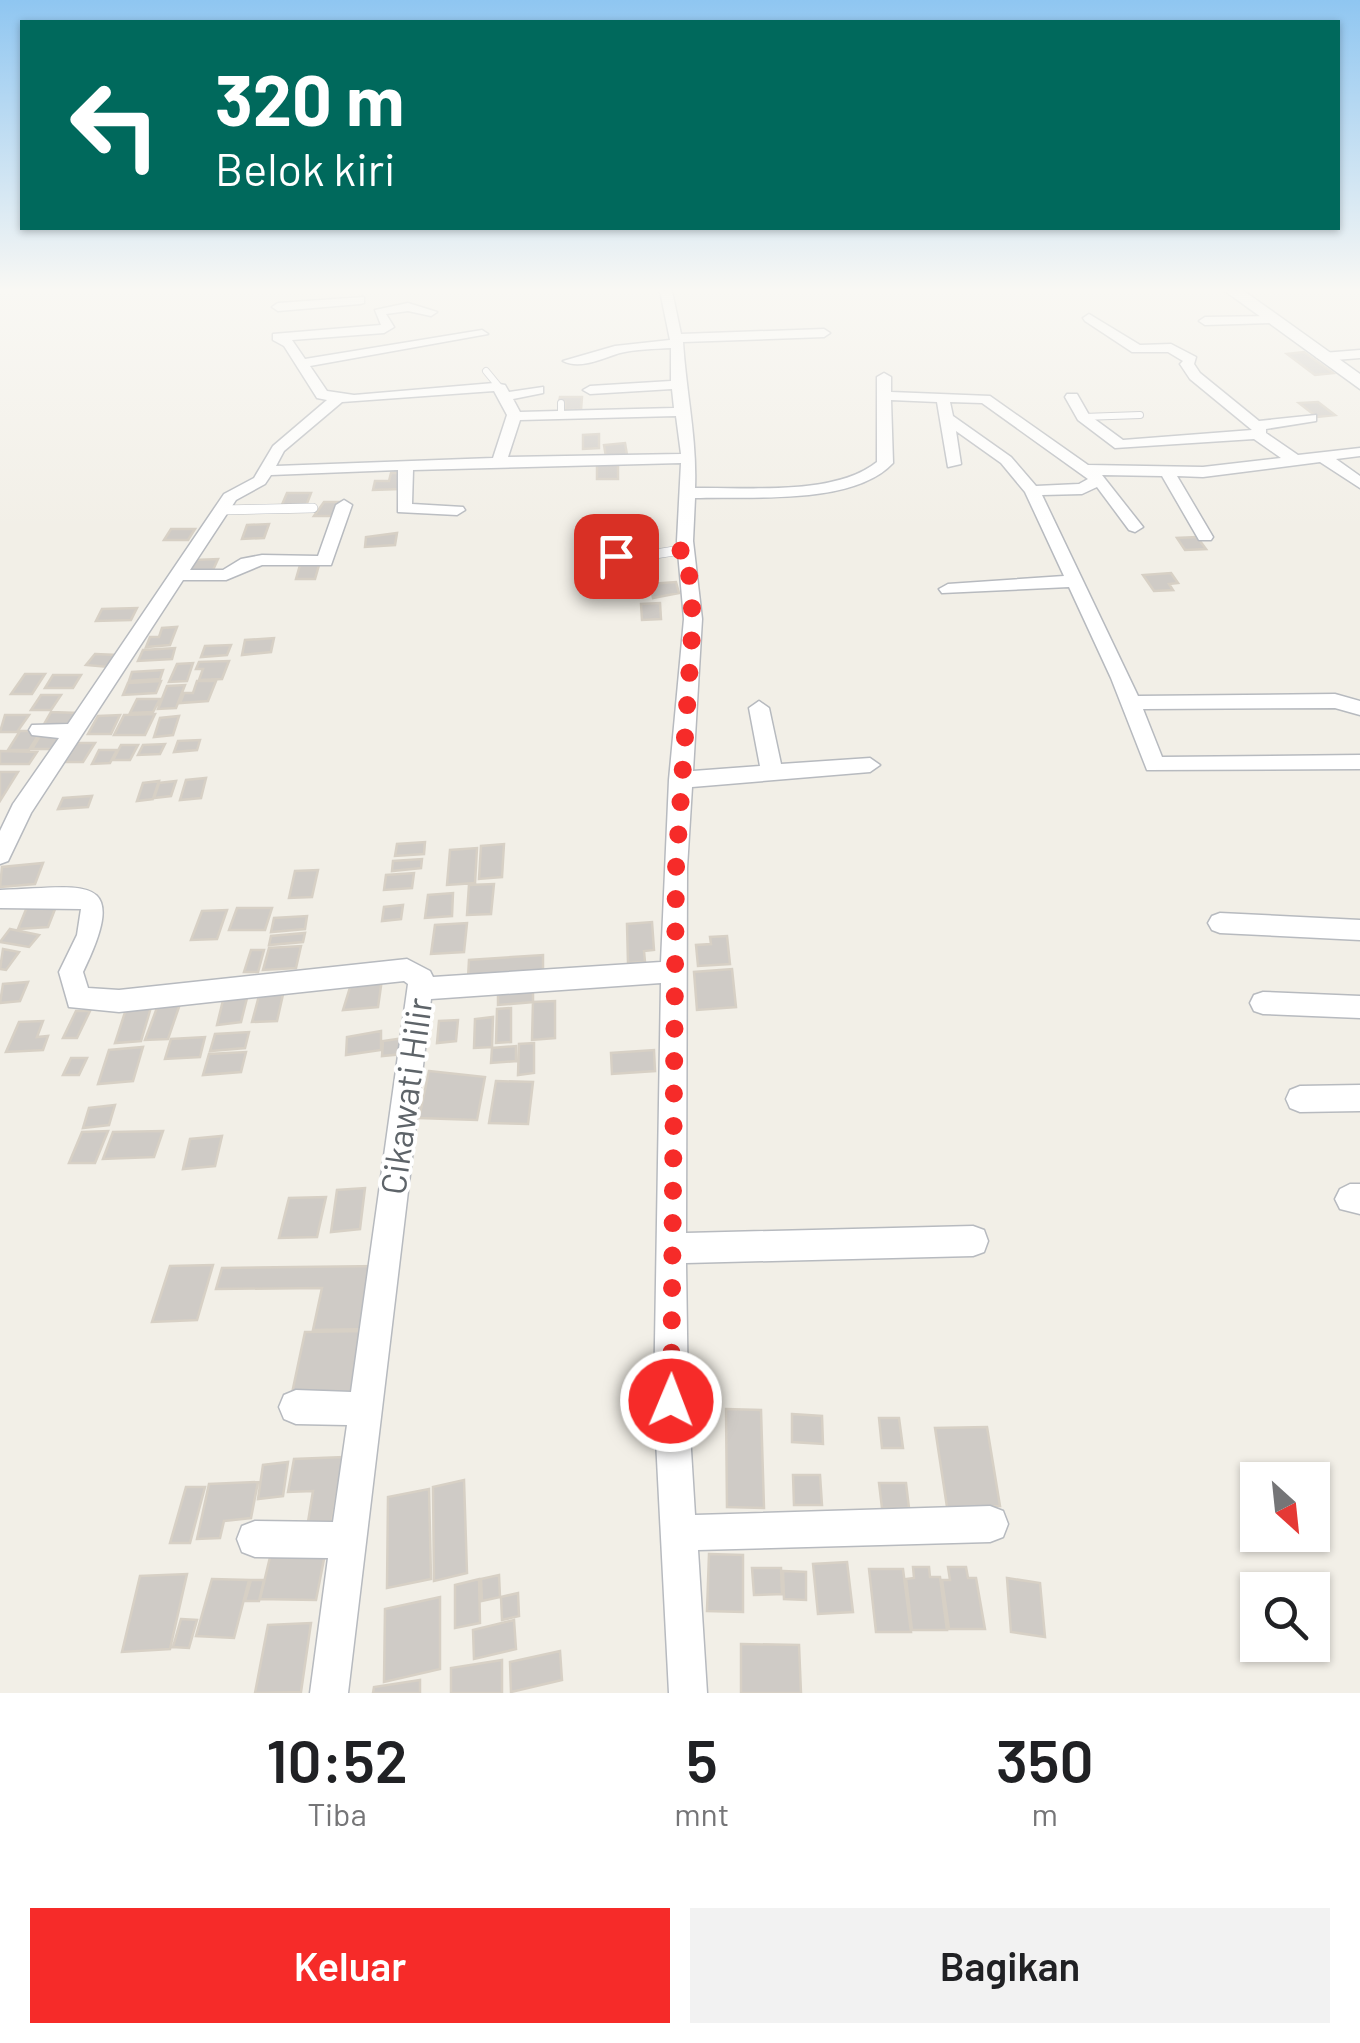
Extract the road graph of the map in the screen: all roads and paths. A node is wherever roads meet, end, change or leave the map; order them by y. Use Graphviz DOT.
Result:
graph roads {
  1 [pos="306,370"];
  2 [pos="486,370"];
  3 [pos="677,370"];
  4 [pos="1191,370"];
  5 [pos="884,377"];
  6 [pos="678,385"];
  7 [pos="538,390"];
  8 [pos="590,390"];
  9 [pos="502,392"];
  10 [pos="883,396"];
  11 [pos="339,397"];
  12 [pos="946,398"];
  13 [pos="1072,398"];
  14 [pos="684,412"];
  15 [pos="514,415"];
  16 [pos="1140,415"];
  17 [pos="1083,417"];
  18 [pos="947,418"];
  19 [pos="1311,418"];
  20 [pos="1256,430"];
  21 [pos="1360,452"];
  22 [pos="1322,457"];
  23 [pos="689,458"];
  24 [pos="1293,460"];
  25 [pos="499,463"];
  26 [pos="954,464"];
  27 [pos="406,466"];
  28 [pos="268,471"];
  29 [pos="1168,474"];
  30 [pos="1094,475"];
  31 [pos="1360,483"];
  32 [pos="1032,491"];
  33 [pos="689,493"];
  34 [pos="344,505"];
  35 [pos="312,508"];
  36 [pos="221,510"];
  37 [pos="457,510"];
  38 [pos="1135,527"];
  39 [pos="1205,537"];
  40 [pos="687,550"];
  41 [pos="582,558"];
  42 [pos="176,576"];
  43 [pos="1075,581"];
  44 [pos="948,590"];
  45 [pos="1130,702"];
  46 [pos="759,708"];
  47 [pos="1360,708"];
  48 [pos="39,730"];
  49 [pos="76,730"];
  50 [pos="1360,762"];
  51 [pos="870,765"];
  52 [pos="772,773"];
  53 [pos="680,780"];
  54 [pos="10,810"];
  55 [pos="0,854"];
  56 [pos="0,899"];
  57 [pos="1220,924"];
  58 [pos="1360,930"];
  59 [pos="674,972"];
  60 [pos="420,989"];
  61 [pos="1263,1003"];
  62 [pos="1360,1007"];
  63 [pos="1360,1098"];
  64 [pos="1300,1099"];
  65 [pos="973,1241"];
  66 [pos="673,1248"];
  67 [pos="296,1407"];
  68 [pos="362,1409"];
  69 [pos="990,1524"];
  70 [pos="682,1532"];
  71 [pos="255,1539"];
  72 [pos="346,1540"];
  73 [pos="329,1693"];
  74 [pos="688,1693"];
  1 -- 11 [label="street"];
  2 -- 9 [label="lane"];
  3 -- 6 [label="street"];
  4 -- 20 [label="street"];
  5 -- 10 [label="street"];
  6 -- 8 [label="street"];
  6 -- 14 [label="street"];
  7 -- 9 [label="street"];
  9 -- 11 [label="street"];
  9 -- 15 [label="street"];
  10 -- 12 [label="street"];
  10 -- 33 [label="street"];
  11 -- 28 [label="street"];
  12 -- 18 [label="street"];
  12 -- 30 [label="street"];
  13 -- 17 [label="street"];
  14 -- 15 [label="street"];
  14 -- 23 [label="street"];
  15 -- 25 [label="street"];
  16 -- 17 [label="lane"];
  17 -- 20 [label="street"];
  18 -- 26 [label="street"];
  18 -- 32 [label="street"];
  19 -- 20 [label="street"];
  20 -- 24 [label="street"];
  21 -- 22 [label="street"];
  22 -- 24 [label="street"];
  22 -- 31 [label="street"];
  23 -- 25 [label="street"];
  23 -- 33 [label="street"];
  24 -- 29 [label="street"];
  25 -- 27 [label="street"];
  27 -- 28 [label="street"];
  27 -- 37 [label="street"];
  28 -- 36 [label="street"];
  29 -- 30 [label="street"];
  29 -- 39 [label="street"];
  30 -- 32 [label="street"];
  30 -- 38 [label="street"];
  32 -- 43 [label="street"];
  33 -- 40 [label="street"];
  34 -- 42 [label="street"];
  35 -- 36 [label="lane"];
  36 -- 42 [label="street"];
  40 -- 41 [label="lane"];
  40 -- 53 [label="street"];
  42 -- 49 [label="street"];
  43 -- 44 [label="street"];
  43 -- 45 [label="street"];
  45 -- 47 [label="street"];
  45 -- 50 [label="street"];
  46 -- 52 [label="street"];
  48 -- 49 [label="street"];
  49 -- 54 [label="street"];
  51 -- 52 [label="street"];
  52 -- 53 [label="street"];
  53 -- 59 [label="street"];
  54 -- 55 [label="street"];
  56 -- 60 [label="street, Cikawati Hilir"];
  57 -- 58 [label="street"];
  59 -- 60 [label="street"];
  59 -- 66 [label="street"];
  60 -- 68 [label="street, Cikawati Hilir"];
  61 -- 62 [label="street"];
  63 -- 64 [label="street"];
  65 -- 66 [label="street"];
  66 -- 70 [label="street"];
  67 -- 68 [label="street"];
  68 -- 72 [label="street, Cikawati Hilir"];
  69 -- 70 [label="street"];
  70 -- 74 [label="street"];
  71 -- 72 [label="street"];
  72 -- 73 [label="street, Cikawati Hilir"];
}
